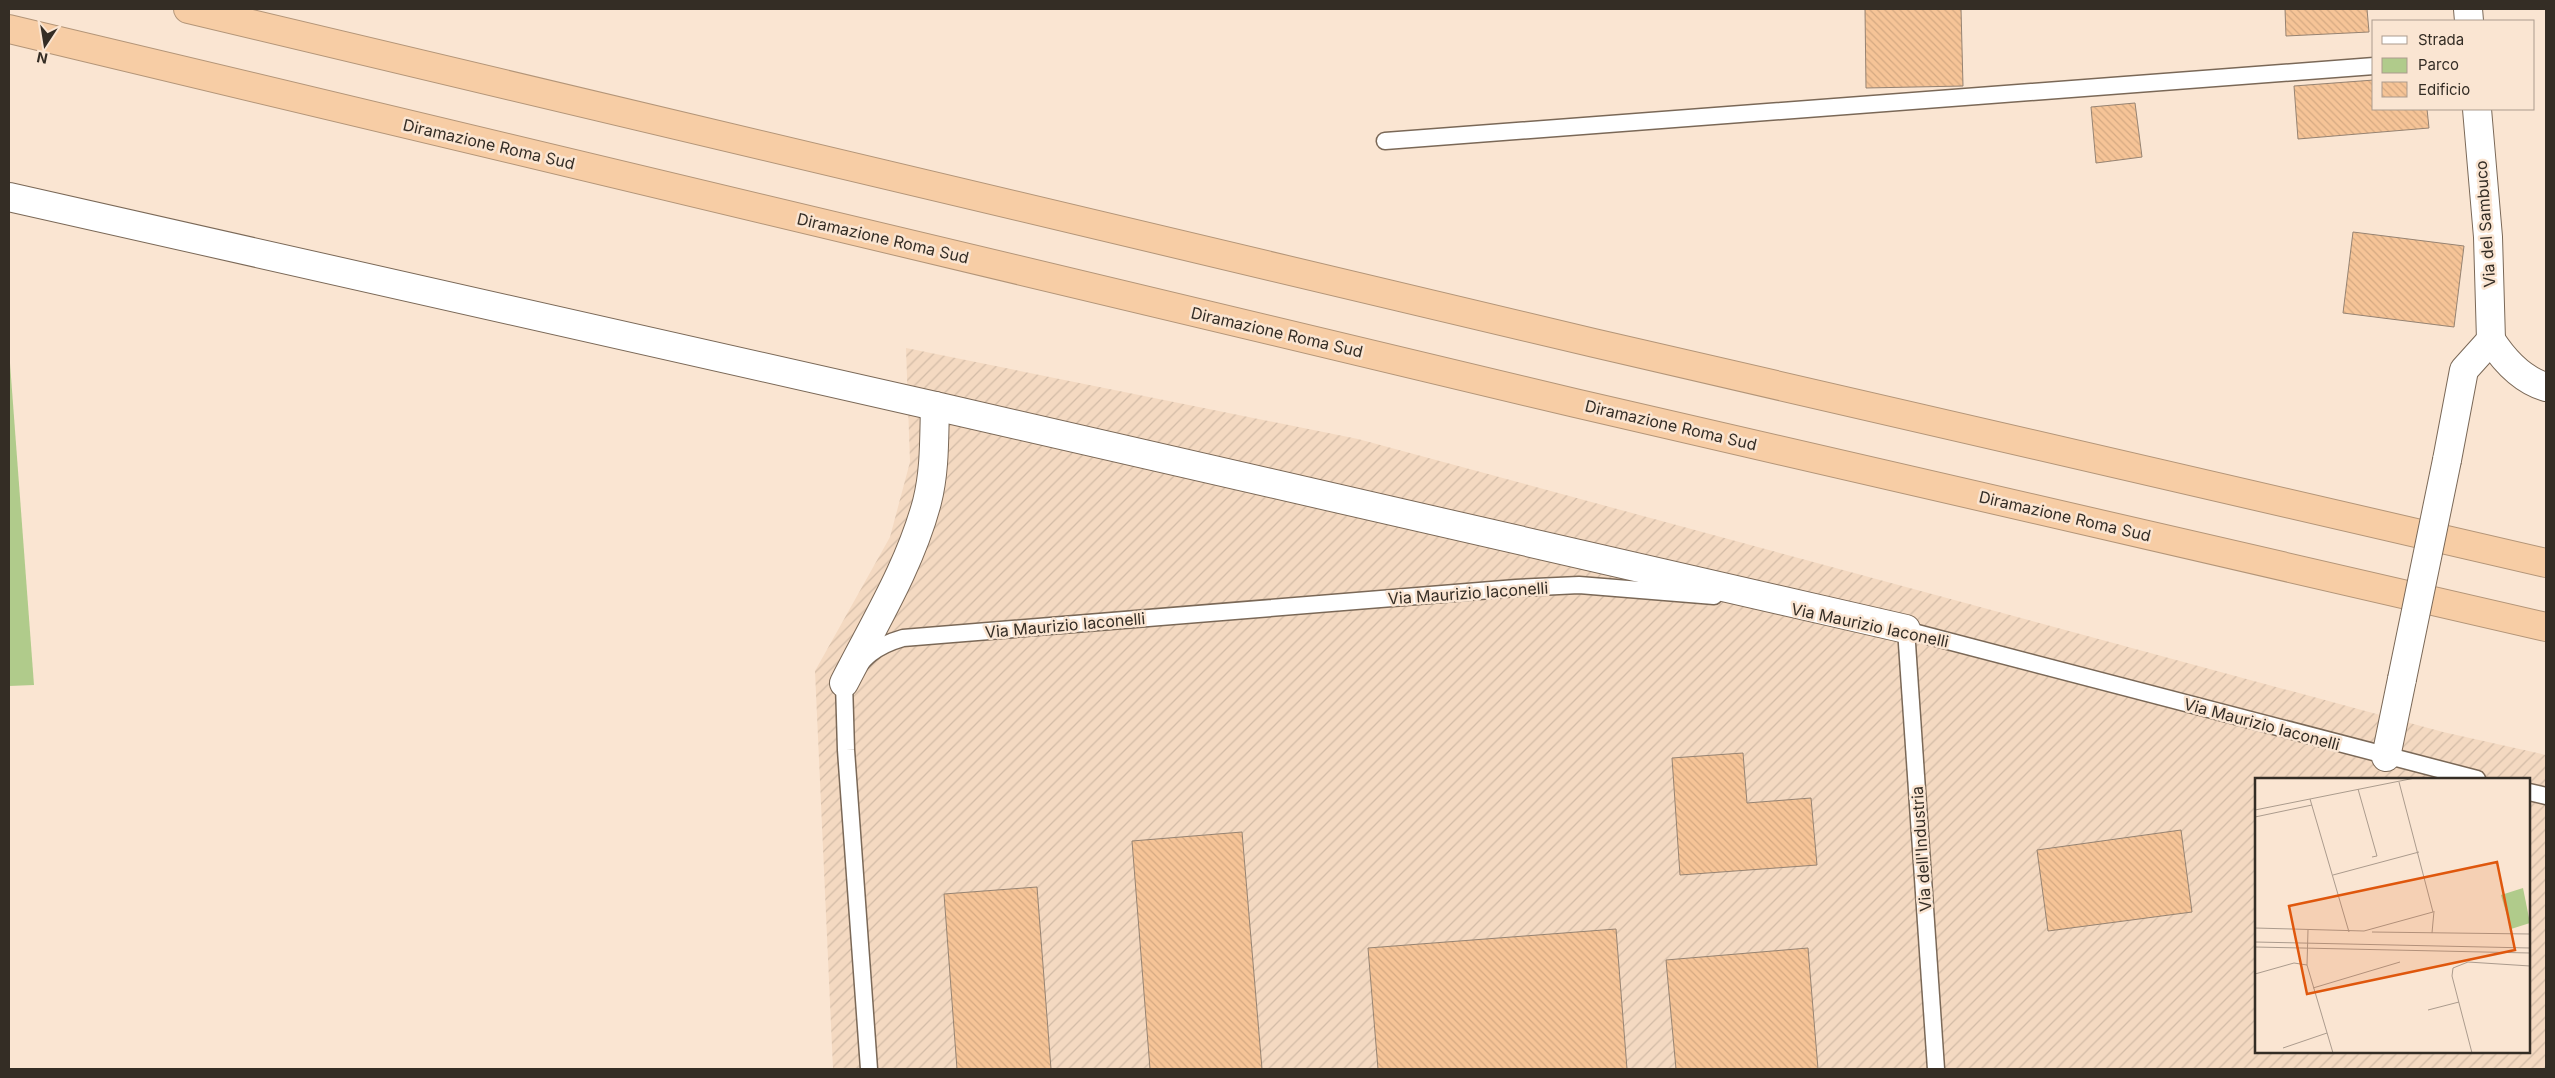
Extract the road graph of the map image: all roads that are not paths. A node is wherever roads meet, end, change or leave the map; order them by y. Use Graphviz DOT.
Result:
graph roads {
  1 [pos="188,9"];
  2 [pos="9,30"];
  3 [pos="2372,66"];
  4 [pos="2477,110"];
  5 [pos="1385,141"];
  6 [pos="9,198"];
  7 [pos="2491,340"];
  8 [pos="2546,387"];
  9 [pos="934,406"];
  10 [pos="2546,563"];
  11 [pos="2546,627"];
  12 [pos="1906,629"];
  13 [pos="844,683"];
  14 [pos="2386,757"];
  15 [pos="2472,778"];
  16 [pos="2530,792"];
  17 [pos="2546,796"];
  18 [pos="869,1069"];
  19 [pos="1936,1069"];
  1 -- 10 [label="highway"];
  2 -- 11 [label="highway, Diramazione Roma Sud"];
  3 -- 5 [label="lane"];
  4 -- 7 [label="street, Via del Sambuco"];
  6 -- 9 [label="street"];
  7 -- 8 [label="street"];
  7 -- 14 [label="street, bridge"];
  9 -- 12 [label="street"];
  9 -- 13 [label="street"];
  12 -- 13 [label="lane, Via Maurizio Iaconelli"];
  12 -- 14 [label="lane, Via Maurizio Iaconelli"];
  12 -- 19 [label="lane, Via dell'Industria"];
  13 -- 18 [label="lane"];
  14 -- 15 [label="lane, Via Maurizio Iaconelli"];
  16 -- 17 [label="lane"];
}
